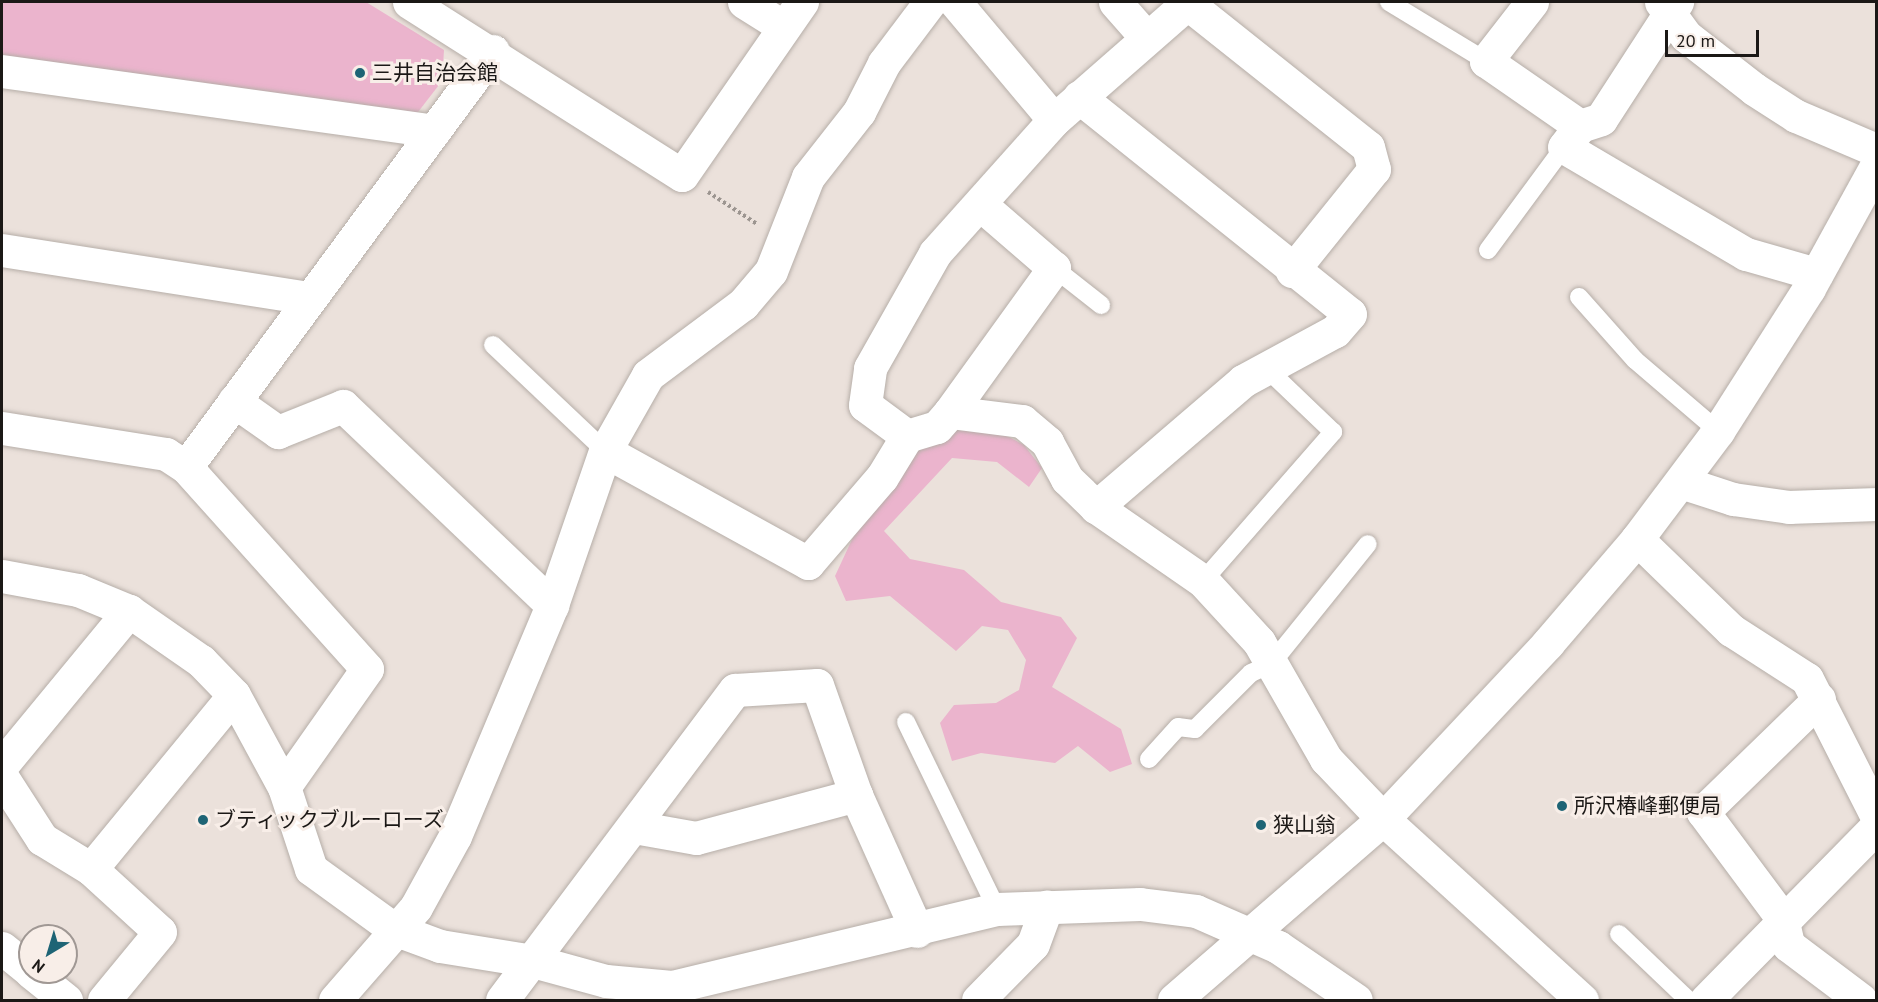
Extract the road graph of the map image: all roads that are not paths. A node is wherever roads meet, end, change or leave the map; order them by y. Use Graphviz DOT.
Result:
graph roads {
  1 [pos="409,2"];
  2 [pos="744,2"];
  3 [pos="930,2"];
  4 [pos="955,2"];
  5 [pos="1115,2"];
  6 [pos="1188,2"];
  7 [pos="1389,2"];
  8 [pos="1532,2"];
  9 [pos="1670,6"];
  10 [pos="793,14"];
  11 [pos="1145,36"];
  12 [pos="493,51"];
  13 [pos="1486,61"];
  14 [pos="2,71"];
  15 [pos="1079,97"];
  16 [pos="1054,120"];
  17 [pos="434,131"];
  18 [pos="1572,136"];
  19 [pos="1876,150"];
  20 [pos="1876,166"];
  21 [pos="981,205"];
  22 [pos="2,250"];
  23 [pos="1488,250"];
  24 [pos="1054,268"];
  25 [pos="1292,271"];
  26 [pos="1816,274"];
  27 [pos="1579,297"];
  28 [pos="308,298"];
  29 [pos="1101,305"];
  30 [pos="493,345"];
  31 [pos="1267,369"];
  32 [pos="234,400"];
  33 [pos="950,412"];
  34 [pos="2,428"];
  35 [pos="1718,431"];
  36 [pos="907,436"];
  37 [pos="605,451"];
  38 [pos="186,467"];
  39 [pos="1684,483"];
  40 [pos="1876,504"];
  41 [pos="1096,507"];
  42 [pos="1637,539"];
  43 [pos="1368,544"];
  44 [pos="2,576"];
  45 [pos="1203,581"];
  46 [pos="552,605"];
  47 [pos="129,611"];
  48 [pos="1271,664"];
  49 [pos="234,695"];
  50 [pos="1819,699"];
  51 [pos="906,722"];
  52 [pos="1149,759"];
  53 [pos="2,765"];
  54 [pos="2,777"];
  55 [pos="284,787"];
  56 [pos="856,795"];
  57 [pos="1876,814"];
  58 [pos="1383,819"];
  59 [pos="634,827"];
  60 [pos="1876,827"];
  61 [pos="91,869"];
  62 [pos="1047,906"];
  63 [pos="997,909"];
  64 [pos="1782,918"];
  65 [pos="394,928"];
  66 [pos="916,932"];
  67 [pos="1619,934"];
  68 [pos="1252,937"];
  69 [pos="2,948"];
  70 [pos="18,961"];
  71 [pos="533,961"];
  72 [pos="46,984"];
  73 [pos="66,1000"];
  74 [pos="104,1000"];
  75 [pos="335,1000"];
  76 [pos="502,1000"];
  77 [pos="527,1000"];
  78 [pos="978,1000"];
  79 [pos="1174,1000"];
  80 [pos="1356,1000"];
  81 [pos="1582,1000"];
  82 [pos="1688,1000"];
  83 [pos="1706,1000"];
  84 [pos="1861,1000"];
  1 -- 12 [label="street"];
  2 -- 10 [label="street"];
  3 -- 37 [label="street"];
  4 -- 16 [label="street"];
  5 -- 11 [label="street"];
  6 -- 11 [label="street"];
  6 -- 25 [label="street"];
  7 -- 13 [label="lane"];
  8 -- 13 [label="street"];
  9 -- 18 [label="street"];
  9 -- 19 [label="street"];
  10 -- 12 [label="street"];
  11 -- 15 [label="street"];
  12 -- 17 [label="street"];
  13 -- 18 [label="street"];
  14 -- 17 [label="street"];
  15 -- 16 [label="street"];
  15 -- 25 [label="street"];
  16 -- 21 [label="street"];
  17 -- 28 [label="street"];
  18 -- 23 [label="lane"];
  18 -- 26 [label="street"];
  20 -- 26 [label="street"];
  21 -- 24 [label="street"];
  21 -- 36 [label="street"];
  22 -- 28 [label="street"];
  24 -- 29 [label="lane"];
  24 -- 33 [label="street"];
  25 -- 31 [label="street"];
  26 -- 35 [label="street"];
  27 -- 35 [label="lane"];
  28 -- 32 [label="street"];
  30 -- 37 [label="lane"];
  31 -- 41 [label="street"];
  31 -- 45 [label="lane"];
  32 -- 38 [label="street"];
  32 -- 46 [label="street"];
  33 -- 36 [label="street"];
  33 -- 41 [label="street"];
  34 -- 38 [label="street"];
  35 -- 39 [label="street"];
  36 -- 37 [label="street"];
  37 -- 46 [label="street"];
  38 -- 55 [label="street"];
  39 -- 40 [label="street"];
  39 -- 42 [label="street"];
  41 -- 45 [label="street"];
  42 -- 50 [label="street"];
  42 -- 58 [label="street"];
  43 -- 48 [label="lane"];
  44 -- 47 [label="street"];
  45 -- 48 [label="street"];
  46 -- 65 [label="street"];
  47 -- 49 [label="street"];
  47 -- 53 [label="street"];
  48 -- 52 [label="lane"];
  48 -- 58 [label="street"];
  49 -- 55 [label="street"];
  49 -- 61 [label="street"];
  50 -- 57 [label="street"];
  50 -- 64 [label="street"];
  51 -- 63 [label="lane"];
  54 -- 61 [label="street"];
  55 -- 65 [label="street"];
  56 -- 59 [label="street"];
  56 -- 59 [label="street"];
  56 -- 66 [label="street"];
  58 -- 68 [label="street"];
  58 -- 81 [label="street"];
  59 -- 71 [label="street"];
  60 -- 64 [label="street"];
  61 -- 74 [label="street"];
  62 -- 63 [label="street"];
  62 -- 68 [label="street"];
  62 -- 78 [label="street"];
  63 -- 66 [label="street"];
  64 -- 83 [label="street"];
  64 -- 84 [label="street"];
  65 -- 71 [label="street"];
  65 -- 75 [label="street"];
  66 -- 71 [label="street"];
  67 -- 82 [label="lane"];
  68 -- 79 [label="street"];
  68 -- 80 [label="street"];
  69 -- 70 [label="street"];
  71 -- 76 [label="street"];
  71 -- 77 [label="street"];
  72 -- 73 [label="street"];
}
